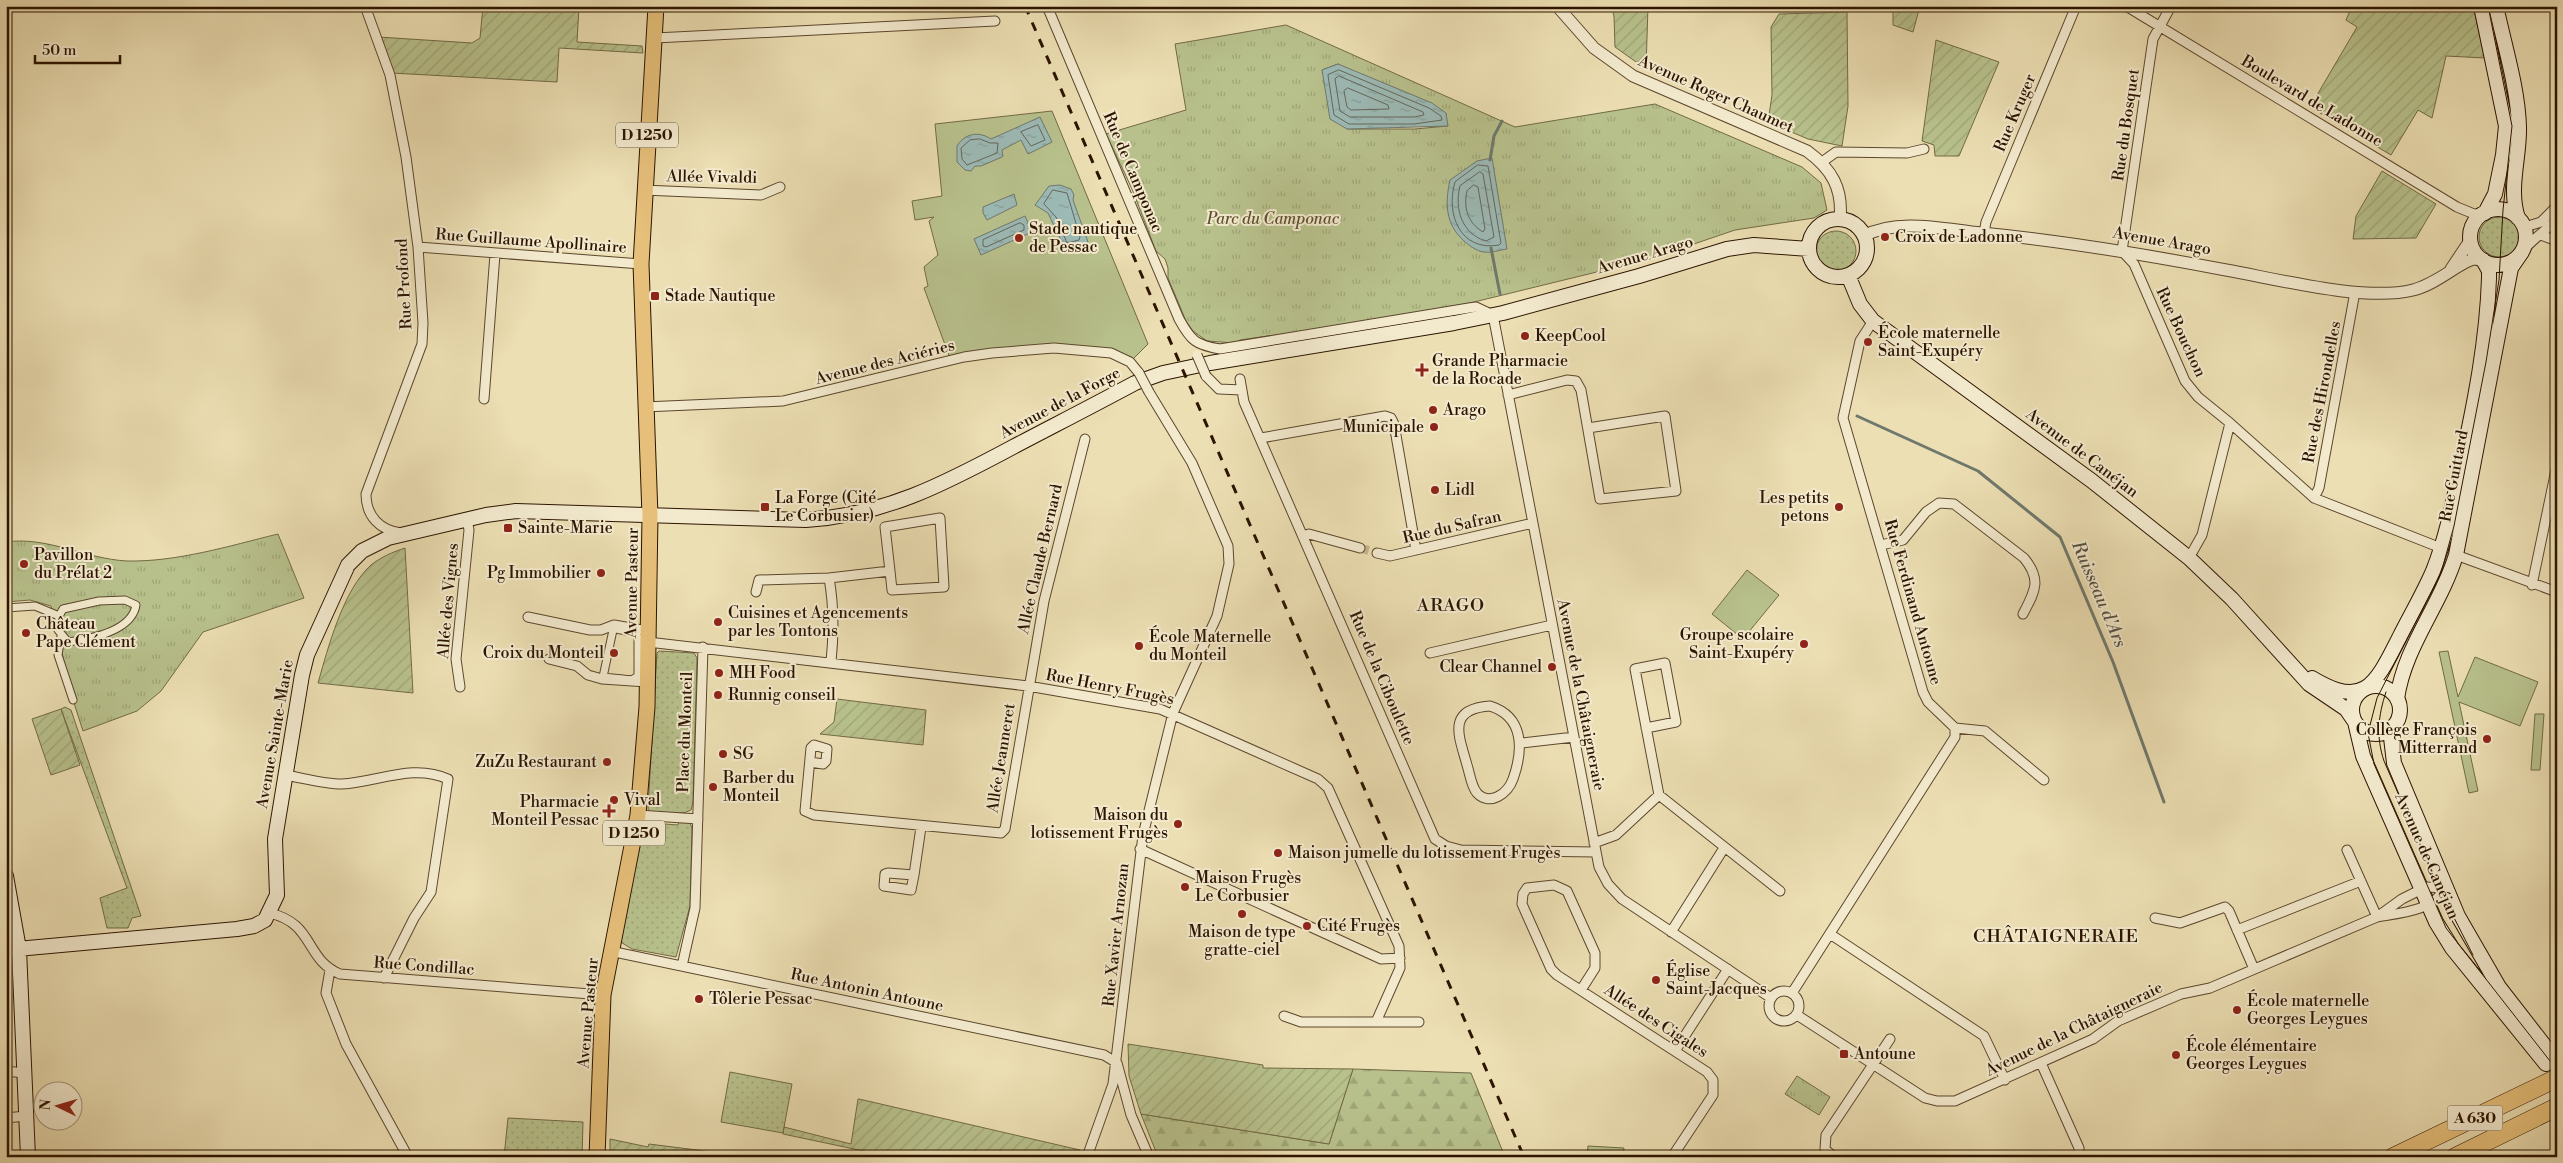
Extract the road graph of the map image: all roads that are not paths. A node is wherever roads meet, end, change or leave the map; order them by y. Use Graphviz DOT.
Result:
graph roads {
  1 [pos="365,6"];
  2 [pos="656,6"];
  3 [pos="1047,6"];
  4 [pos="1557,6"];
  5 [pos="2076,6"];
  6 [pos="2126,6"];
  7 [pos="2171,6"];
  8 [pos="2481,6"];
  9 [pos="2496,6"];
  10 [pos="995,21"];
  11 [pos="2159,26"];
  12 [pos="655,38"];
  13 [pos="1924,149"];
  14 [pos="1822,162"];
  15 [pos="780,187"];
  16 [pos="643,190"];
  17 [pos="2557,206"];
  18 [pos="2485,213"];
  19 [pos="2518,218"];
  20 [pos="2555,218"];
  21 [pos="1840,219"];
  22 [pos="1984,233"];
  23 [pos="2541,235"];
  24 [pos="1864,236"];
  25 [pos="2471,239"];
  26 [pos="2557,241"];
  27 [pos="418,247"];
  28 [pos="1809,248"];
  29 [pos="2122,252"];
  30 [pos="2522,252"];
  31 [pos="495,254"];
  32 [pos="2482,260"];
  33 [pos="641,264"];
  34 [pos="2450,270"];
  35 [pos="1848,275"];
  36 [pos="2356,292"];
  37 [pos="1493,315"];
  38 [pos="1873,321"];
  39 [pos="1198,344"];
  40 [pos="1130,362"];
  41 [pos="1240,379"];
  42 [pos="1242,390"];
  43 [pos="1508,395"];
  44 [pos="484,399"];
  45 [pos="644,407"];
  46 [pos="2230,422"];
  47 [pos="1588,428"];
  48 [pos="1260,438"];
  49 [pos="1085,440"];
  50 [pos="2557,465"];
  51 [pos="2314,498"];
  52 [pos="650,516"];
  53 [pos="467,519"];
  54 [pos="1533,524"];
  55 [pos="405,534"];
  56 [pos="1303,536"];
  57 [pos="1881,545"];
  58 [pos="1360,548"];
  59 [pos="2442,548"];
  60 [pos="1416,550"];
  61 [pos="1377,553"];
  62 [pos="2456,555"];
  63 [pos="2189,558"];
  64 [pos="890,571"];
  65 [pos="829,578"];
  66 [pos="2532,585"];
  67 [pos="756,592"];
  68 [pos="2557,592"];
  69 [pos="6,608"];
  70 [pos="2023,614"];
  71 [pos="58,616"];
  72 [pos="528,617"];
  73 [pos="1552,625"];
  74 [pos="61,636"];
  75 [pos="648,637"];
  76 [pos="703,647"];
  77 [pos="1430,653"];
  78 [pos="549,659"];
  79 [pos="831,662"];
  80 [pos="2294,665"];
  81 [pos="603,677"];
  82 [pos="647,682"];
  83 [pos="460,686"];
  84 [pos="1028,686"];
  85 [pos="2365,688"];
  86 [pos="2397,699"];
  87 [pos="72,700"];
  88 [pos="1172,713"];
  89 [pos="2355,722"];
  90 [pos="1646,728"];
  91 [pos="1954,728"];
  92 [pos="2390,729"];
  93 [pos="1574,737"];
  94 [pos="1521,743"];
  95 [pos="810,762"];
  96 [pos="285,775"];
  97 [pos="2044,780"];
  98 [pos="1659,795"];
  99 [pos="638,815"];
  100 [pos="698,818"];
  101 [pos="921,827"];
  102 [pos="1595,847"];
  103 [pos="1724,848"];
  104 [pos="1140,849"];
  105 [pos="2347,850"];
  106 [pos="914,875"];
  107 [pos="6,876"];
  108 [pos="2361,881"];
  109 [pos="2445,888"];
  110 [pos="2420,890"];
  111 [pos="1780,891"];
  112 [pos="2427,905"];
  113 [pos="269,913"];
  114 [pos="2377,917"];
  115 [pos="2155,918"];
  116 [pos="2238,930"];
  117 [pos="1671,932"];
  118 [pos="1830,934"];
  119 [pos="12,949"];
  120 [pos="610,951"];
  121 [pos="1400,958"];
  122 [pos="682,966"];
  123 [pos="2254,969"];
  124 [pos="330,970"];
  125 [pos="1728,970"];
  126 [pos="384,978"];
  127 [pos="1581,990"];
  128 [pos="1792,993"];
  129 [pos="603,995"];
  130 [pos="1771,998"];
  131 [pos="1797,1014"];
  132 [pos="1284,1016"];
  133 [pos="1376,1022"];
  134 [pos="1419,1022"];
  135 [pos="1890,1039"];
  136 [pos="1675,1051"];
  137 [pos="1117,1063"];
  138 [pos="2041,1063"];
  139 [pos="1874,1064"];
  140 [pos="6,1071"];
  141 [pos="24,1073"];
  142 [pos="2557,1078"];
  143 [pos="2005,1080"];
  144 [pos="2557,1107"];
  145 [pos="26,1116"];
  146 [pos="6,1118"];
  147 [pos="28,1157"];
  148 [pos="408,1157"];
  149 [pos="597,1157"];
  150 [pos="1087,1157"];
  151 [pos="1149,1157"];
  152 [pos="1672,1157"];
  153 [pos="1834,1157"];
  154 [pos="2079,1157"];
  155 [pos="2392,1157"];
  156 [pos="2455,1157"];
  1 -- 27 [label="street, Rue Profond"];
  2 -- 12 [label="main road, Avenue Pasteur / D 1250"];
  3 -- 39 [label="street, Rue de Camponac"];
  4 -- 14 [label="street, Avenue Roger Chaumet"];
  5 -- 22 [label="street, Rue Kruger"];
  6 -- 11 [label="street, Boulevard de Ladonne"];
  7 -- 11 [label="street, Rue du Bosquet"];
  8 -- 18 [label="main road"];
  9 -- 19 [label="main road"];
  10 -- 12 [label="street"];
  11 -- 18 [label="street, Boulevard de Ladonne"];
  11 -- 29 [label="street, Rue du Bosquet"];
  12 -- 16 [label="main road, Avenue Pasteur / D 1250"];
  13 -- 14 [label="street"];
  14 -- 21 [label="street, Avenue Roger Chaumet"];
  15 -- 16 [label="street, Allée Vivaldi"];
  16 -- 33 [label="main road, Avenue Pasteur / D 1250"];
  17 -- 20 [label="street"];
  18 -- 19 [label="main road"];
  18 -- 25 [label="main road"];
  19 -- 20 [label="street"];
  19 -- 30 [label="main road"];
  20 -- 23 [label="street"];
  21 -- 24 [label="main road"];
  21 -- 28 [label="main road"];
  22 -- 24 [label="street, Avenue Arago"];
  22 -- 29 [label="street, Avenue Arago"];
  23 -- 26 [label="street"];
  23 -- 30 [label="street"];
  24 -- 35 [label="main road"];
  25 -- 32 [label="main road"];
  25 -- 34 [label="street, Avenue Arago"];
  27 -- 31 [label="street, Rue Guillaume Apollinaire"];
  27 -- 55 [label="street, Rue Profond"];
  28 -- 35 [label="main road"];
  28 -- 37 [label="main road, Avenue Arago"];
  29 -- 36 [label="street, Avenue Arago"];
  29 -- 46 [label="street, Rue Bouchon"];
  30 -- 32 [label="main road"];
  30 -- 62 [label="main road, Rue Guittard"];
  31 -- 33 [label="street, Rue Guillaume Apollinaire"];
  31 -- 44 [label="street"];
  32 -- 34 [label="street, Avenue Arago"];
  32 -- 59 [label="main road, Rue Guittard"];
  33 -- 45 [label="main road, Avenue Pasteur / D 1250"];
  34 -- 36 [label="street, Avenue Arago"];
  35 -- 38 [label="main road, Avenue de Canéjan"];
  36 -- 51 [label="street, Rue des Hirondelles"];
  37 -- 39 [label="street"];
  37 -- 43 [label="street, Avenue de la Châtaigneraie"];
  37 -- 52 [label="main road, Avenue de la Forge"];
  38 -- 57 [label="street, Rue Ferdinand Antoune"];
  38 -- 63 [label="main road, Avenue de Canéjan"];
  39 -- 42 [label="street, bridge"];
  40 -- 45 [label="street, Avenue des Aciéries"];
  40 -- 88 [label="street, Rue Xavier Arnozan, bridge"];
  41 -- 42 [label="street, Rue de la Ciboulette"];
  42 -- 48 [label="street, Rue de la Ciboulette"];
  43 -- 47 [label="street"];
  43 -- 54 [label="street, Avenue de la Châtaigneraie"];
  45 -- 52 [label="main road, Avenue Pasteur / D 1250"];
  46 -- 51 [label="street, Rue Bouchon"];
  46 -- 63 [label="street"];
  47 -- 47 [label="street"];
  48 -- 56 [label="street, Rue de la Ciboulette"];
  48 -- 60 [label="street"];
  49 -- 84 [label="street, Allée Claude Bernard"];
  50 -- 66 [label="street"];
  51 -- 59 [label="street"];
  52 -- 53 [label="main road, Avenue Sainte-Marie"];
  52 -- 75 [label="main road, Avenue Pasteur / D 1250"];
  53 -- 55 [label="main road, Avenue Sainte-Marie"];
  53 -- 83 [label="street, Allée des Vignes"];
  54 -- 60 [label="street, Rue du Safran"];
  54 -- 73 [label="street, Avenue de la Châtaigneraie"];
  55 -- 96 [label="main road, Avenue Sainte-Marie"];
  56 -- 58 [label="street"];
  56 -- 102 [label="street, Rue de la Ciboulette"];
  57 -- 70 [label="street"];
  57 -- 91 [label="street, Rue Ferdinand Antoune"];
  59 -- 85 [label="main road, Rue Guittard"];
  60 -- 61 [label="street, Rue du Safran"];
  62 -- 66 [label="street"];
  62 -- 86 [label="main road, Rue Guittard"];
  63 -- 80 [label="main road, Avenue de Canéjan"];
  64 -- 64 [label="street"];
  64 -- 65 [label="street"];
  65 -- 67 [label="street"];
  65 -- 79 [label="street"];
  66 -- 68 [label="street"];
  69 -- 71 [label="street"];
  71 -- 74 [label="street"];
  71 -- 74 [label="street"];
  72 -- 75 [label="street, Rue Henry Frugès"];
  73 -- 77 [label="street"];
  73 -- 93 [label="street, Avenue de la Châtaigneraie"];
  74 -- 87 [label="street"];
  75 -- 76 [label="street, Rue Henry Frugès"];
  75 -- 82 [label="main road, Avenue Pasteur / D 1250"];
  76 -- 79 [label="street, Rue Henry Frugès"];
  76 -- 100 [label="street, Place du Monteil"];
  78 -- 82 [label="street"];
  79 -- 84 [label="street, Rue Henry Frugès"];
  80 -- 85 [label="main road, Avenue de Canéjan"];
  80 -- 89 [label="main road, Avenue de Canéjan"];
  81 -- 81 [label="street"];
  82 -- 99 [label="main road, Avenue Pasteur / D 1250"];
  84 -- 88 [label="street, Rue Henry Frugès"];
  84 -- 101 [label="street, Allée Jeanneret"];
  85 -- 86 [label="main road, Avenue de Canéjan"];
  85 -- 89 [label="main road, Avenue de Canéjan"];
  86 -- 92 [label="main road, Avenue de Canéjan"];
  88 -- 104 [label="street, Rue Xavier Arnozan"];
  88 -- 121 [label="street, Rue Henry Frugès"];
  89 -- 92 [label="main road, Avenue de Canéjan"];
  89 -- 110 [label="main road, Avenue de Canéjan"];
  90 -- 90 [label="street"];
  90 -- 98 [label="street"];
  91 -- 97 [label="street"];
  91 -- 118 [label="street"];
  92 -- 109 [label="main road, Avenue de Canéjan"];
  93 -- 94 [label="street"];
  93 -- 102 [label="street, Avenue de la Châtaigneraie"];
  94 -- 94 [label="street"];
  95 -- 101 [label="street"];
  96 -- 113 [label="main road, Avenue Sainte-Marie"];
  96 -- 126 [label="street"];
  98 -- 102 [label="street"];
  98 -- 103 [label="street"];
  99 -- 100 [label="street"];
  99 -- 120 [label="main road, Avenue Pasteur / D 1250"];
  100 -- 122 [label="street, Place du Monteil"];
  101 -- 106 [label="street"];
  102 -- 117 [label="street, Avenue de la Châtaigneraie"];
  103 -- 111 [label="street"];
  103 -- 117 [label="street"];
  104 -- 121 [label="street"];
  104 -- 137 [label="street, Rue Xavier Arnozan"];
  105 -- 108 [label="street"];
  107 -- 119 [label="main road"];
  108 -- 114 [label="street"];
  108 -- 116 [label="street"];
  109 -- 110 [label="street"];
  109 -- 112 [label="street"];
  109 -- 112 [label="main road, Avenue de Canéjan"];
  110 -- 112 [label="main road, Avenue de Canéjan"];
  110 -- 114 [label="street, Avenue de la Châtaigneraie"];
  112 -- 114 [label="street, Avenue de la Châtaigneraie"];
  113 -- 119 [label="main road"];
  113 -- 124 [label="street"];
  114 -- 123 [label="street, Avenue de la Châtaigneraie"];
  115 -- 116 [label="street"];
  116 -- 123 [label="street"];
  117 -- 125 [label="street, Avenue de la Châtaigneraie"];
  118 -- 128 [label="street"];
  118 -- 143 [label="street"];
  119 -- 141 [label="main road"];
  120 -- 122 [label="street, Rue Antonin Antoune"];
  120 -- 129 [label="main road, Avenue Pasteur / D 1250"];
  121 -- 133 [label="street, Rue Henry Frugès"];
  122 -- 137 [label="street, Rue Antonin Antoune"];
  123 -- 138 [label="street, Avenue de la Châtaigneraie"];
  124 -- 126 [label="street, Rue Condillac"];
  124 -- 148 [label="street"];
  125 -- 130 [label="street, Avenue de la Châtaigneraie"];
  125 -- 136 [label="street"];
  126 -- 129 [label="street, Rue Condillac"];
  127 -- 127 [label="street, Allée des Cigales"];
  127 -- 136 [label="street, Allée des Cigales"];
  128 -- 130 [label="street"];
  128 -- 131 [label="street"];
  129 -- 149 [label="main road, Avenue Pasteur / D 1250"];
  130 -- 131 [label="street"];
  131 -- 139 [label="street, Avenue de la Châtaigneraie"];
  132 -- 133 [label="street"];
  133 -- 134 [label="street"];
  135 -- 139 [label="street"];
  136 -- 152 [label="street, Allée des Cigales"];
  137 -- 150 [label="street, Rue Xavier Arnozan"];
  137 -- 151 [label="street"];
  138 -- 143 [label="street, Avenue de la Châtaigneraie"];
  138 -- 154 [label="street"];
  139 -- 143 [label="street, Avenue de la Châtaigneraie"];
  139 -- 153 [label="street"];
  140 -- 141 [label="street"];
  141 -- 145 [label="main road"];
  142 -- 155 [label="highway, A 630"];
  144 -- 156 [label="highway, A 630"];
  145 -- 146 [label="street"];
  145 -- 147 [label="main road"];
}
